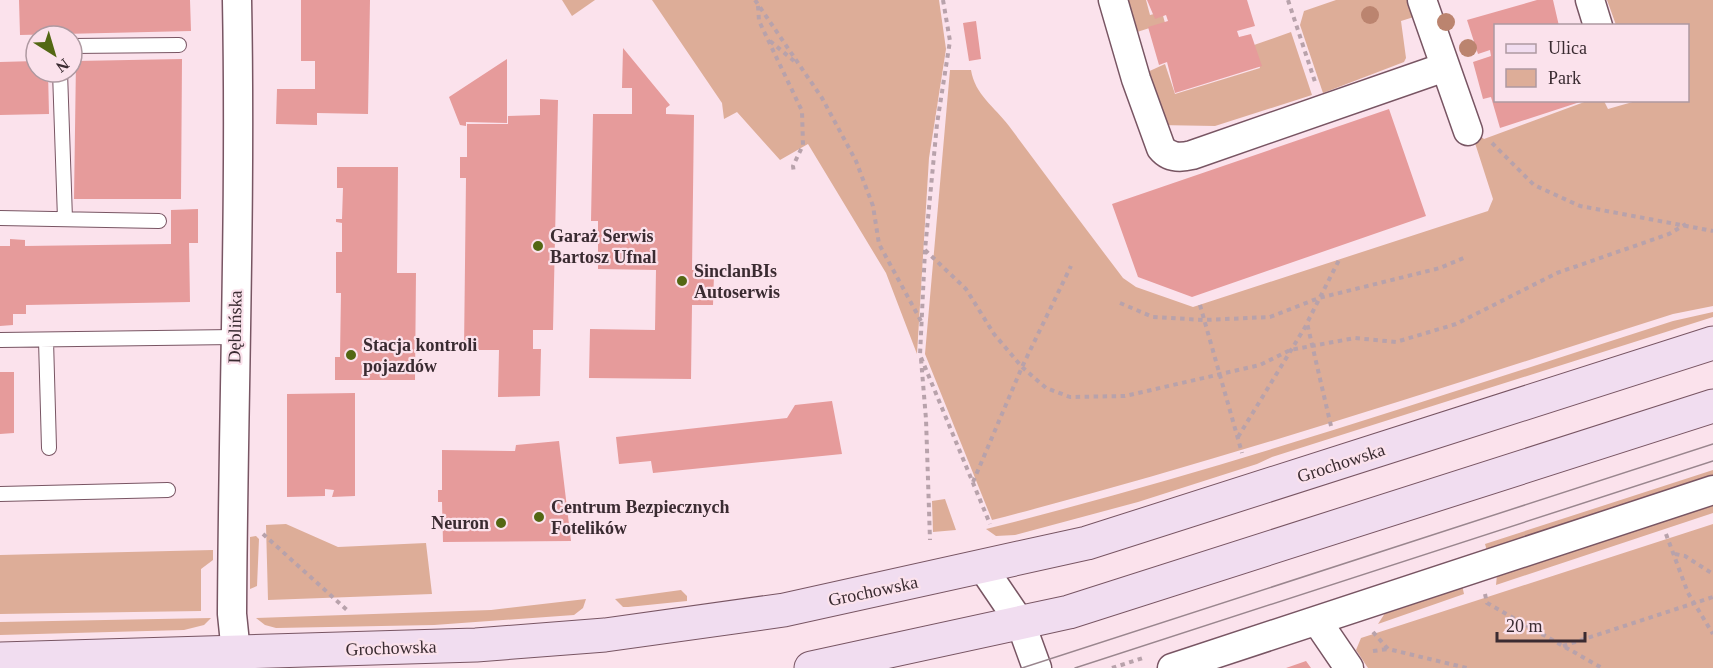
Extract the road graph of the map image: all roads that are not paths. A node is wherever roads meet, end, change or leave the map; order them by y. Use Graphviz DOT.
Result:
graph roads {
  1 [pos="237,0"];
  2 [pos="1113,0"];
  3 [pos="1422,0"];
  4 [pos="1590,0"];
  5 [pos="1597,24"];
  6 [pos="179,45"];
  7 [pos="84,46"];
  8 [pos="1445,67"];
  9 [pos="60,84"];
  10 [pos="1465,122"];
  11 [pos="0,218"];
  12 [pos="65,219"];
  13 [pos="159,221"];
  14 [pos="234,337"];
  15 [pos="0,340"];
  16 [pos="46,340"];
  17 [pos="1713,343"];
  18 [pos="1713,406"];
  19 [pos="49,448"];
  20 [pos="168,490"];
  21 [pos="1713,490"];
  22 [pos="0,494"];
  23 [pos="983,568"];
  24 [pos="1317,621"];
  25 [pos="1021,624"];
  26 [pos="236,653"];
  27 [pos="0,658"];
  28 [pos="811,668"];
  29 [pos="1037,668"];
  30 [pos="1172,668"];
  31 [pos="1349,668"];
  1 -- 14 [label="street, Dęblińska"];
  2 -- 8 [label="street"];
  3 -- 8 [label="street"];
  4 -- 5 [label="street"];
  6 -- 7 [label="lane"];
  8 -- 10 [label="street"];
  9 -- 12 [label="lane"];
  11 -- 12 [label="lane"];
  12 -- 13 [label="lane"];
  14 -- 16 [label="lane"];
  14 -- 26 [label="street, Dęblińska"];
  15 -- 16 [label="lane"];
  16 -- 19 [label="lane"];
  17 -- 23 [label="main road, Grochowska"];
  18 -- 25 [label="main road"];
  20 -- 22 [label="lane"];
  21 -- 24 [label="street"];
  23 -- 25 [label="street"];
  23 -- 26 [label="main road, Grochowska"];
  24 -- 30 [label="street"];
  24 -- 31 [label="street"];
  25 -- 28 [label="main road"];
  25 -- 29 [label="street"];
  26 -- 27 [label="main road, Grochowska"];
}
